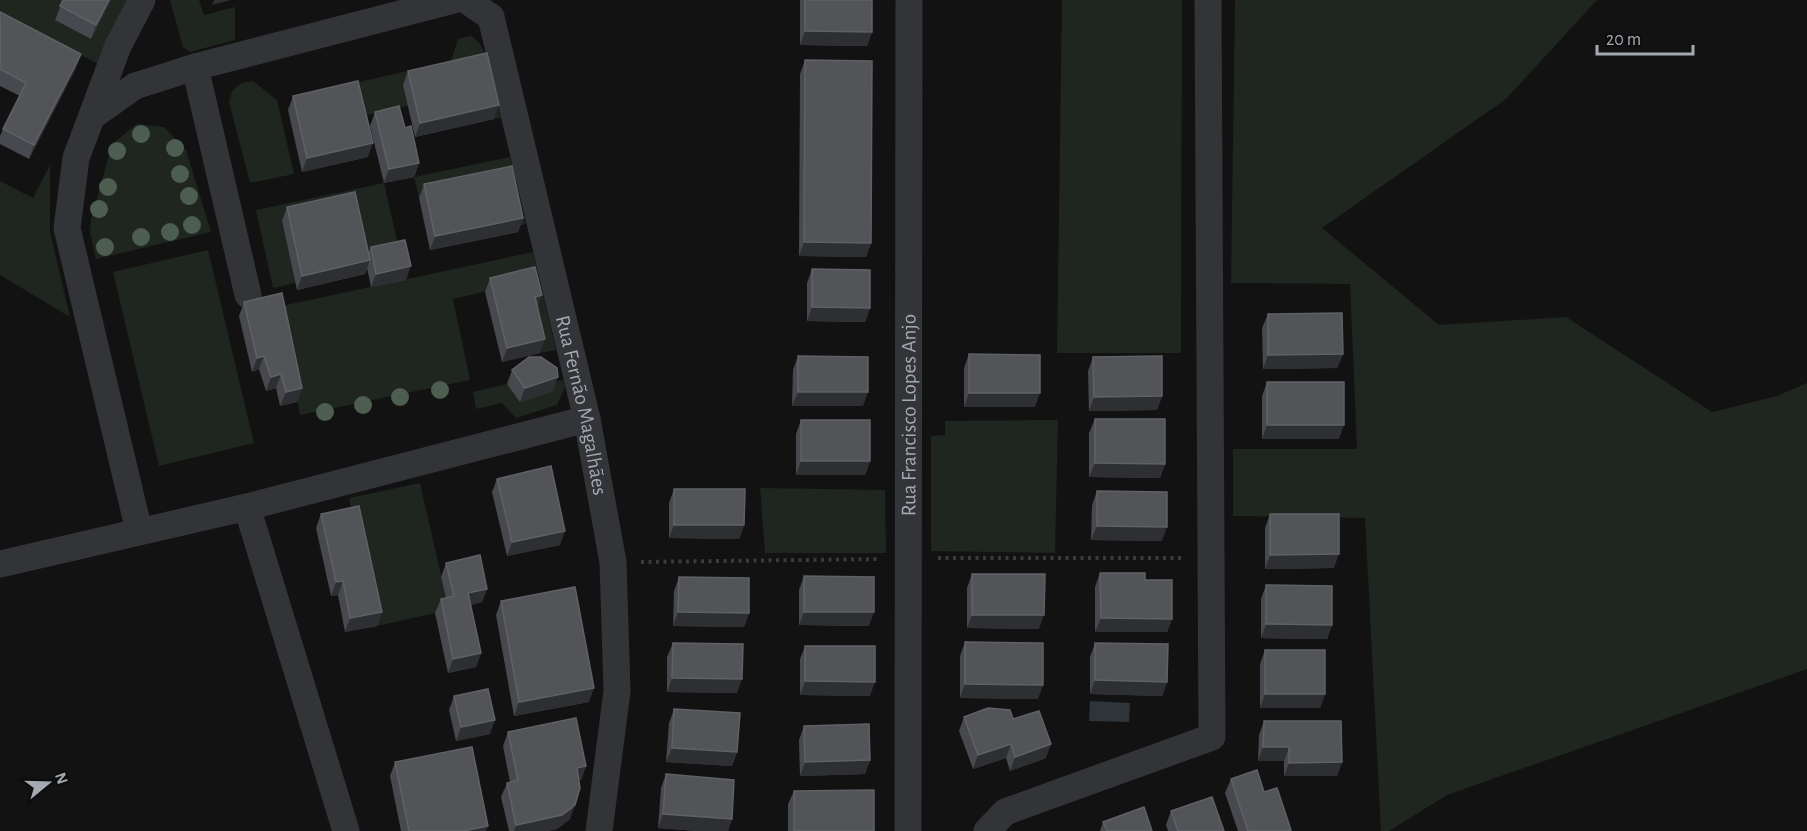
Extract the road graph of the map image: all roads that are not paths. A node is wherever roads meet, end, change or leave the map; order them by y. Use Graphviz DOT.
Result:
graph roads {
  1 [pos="142,0"];
  2 [pos="454,0"];
  3 [pos="466,0"];
  4 [pos="909,0"];
  5 [pos="1208,0"];
  6 [pos="195,67"];
  7 [pos="94,115"];
  8 [pos="248,296"];
  9 [pos="587,419"];
  10 [pos="247,507"];
  11 [pos="139,531"];
  12 [pos="0,564"];
  13 [pos="346,831"];
  14 [pos="599,831"];
  15 [pos="908,831"];
  16 [pos="987,831"];
  1 -- 7 [label="street"];
  2 -- 6 [label="street"];
  3 -- 9 [label="street, Rua Fernão Magalhães"];
  4 -- 15 [label="street, Rua Francisco Lopes Anjo"];
  5 -- 16 [label="street"];
  6 -- 7 [label="street"];
  6 -- 8 [label="street"];
  7 -- 11 [label="street"];
  9 -- 10 [label="street"];
  9 -- 14 [label="street, Rua Fernão Magalhães"];
  10 -- 11 [label="street"];
  10 -- 13 [label="street"];
  11 -- 12 [label="street"];
}
